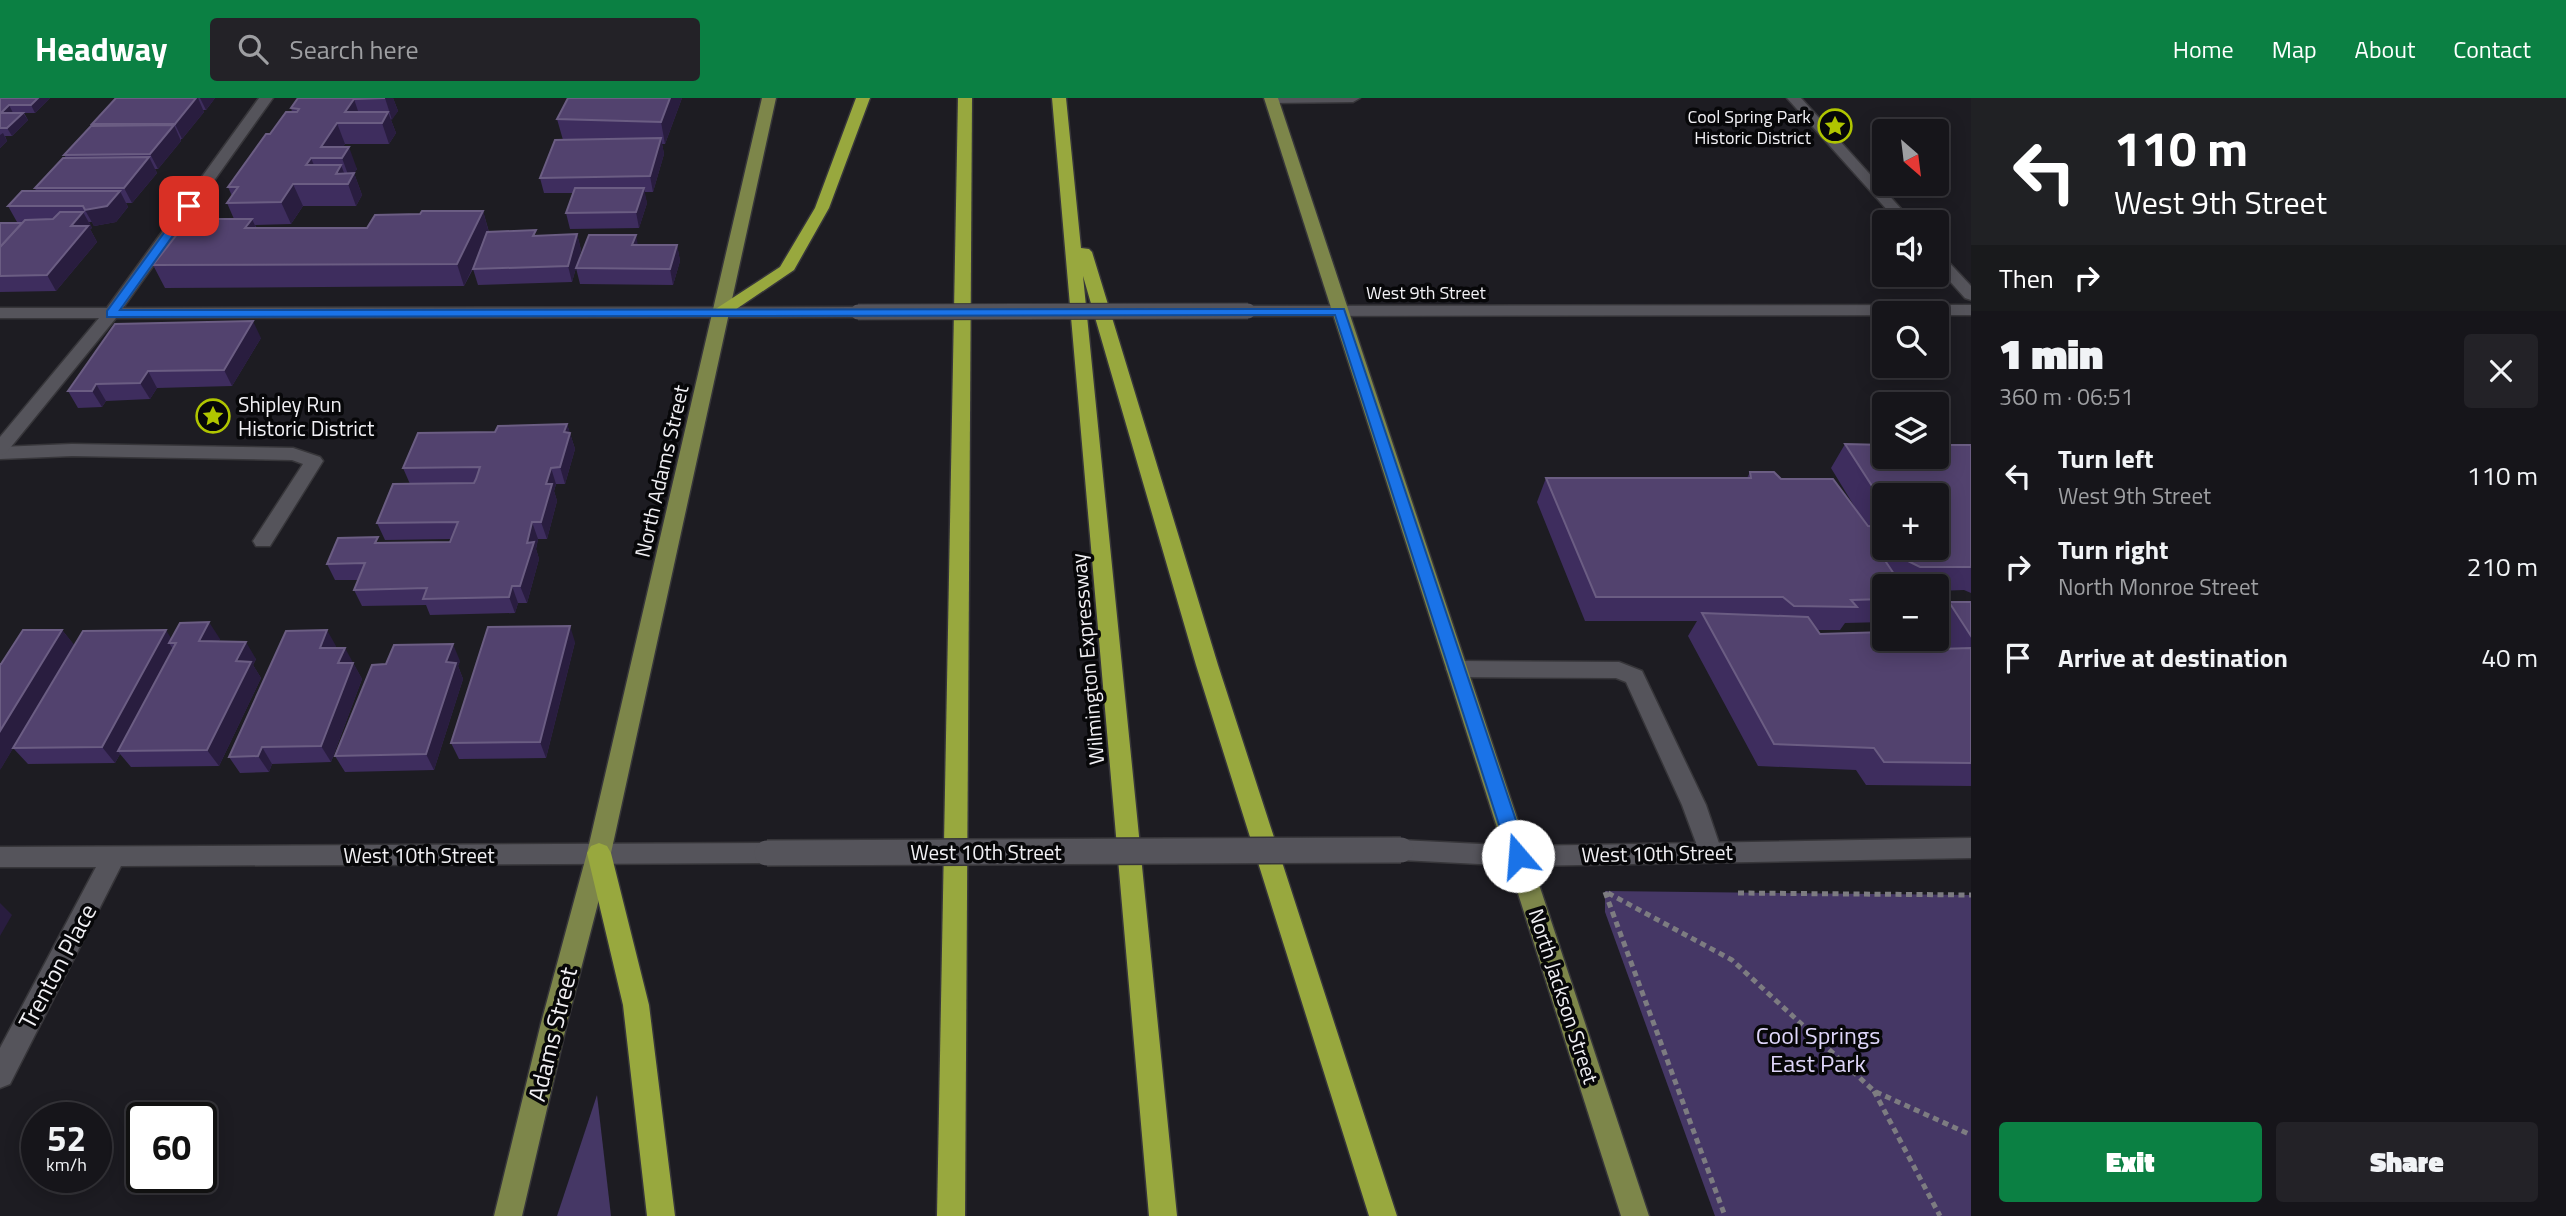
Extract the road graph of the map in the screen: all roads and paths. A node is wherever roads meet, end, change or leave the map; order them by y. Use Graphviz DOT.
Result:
graph roads {
  1 [pos="266,98"];
  2 [pos="768,98"];
  3 [pos="863,98"];
  4 [pos="965,98"];
  5 [pos="1271,98"];
  6 [pos="1353,98"];
  7 [pos="1794,98"];
  8 [pos="1060,99"];
  9 [pos="1071,208"];
  10 [pos="1895,210"];
  11 [pos="1949,271"];
  12 [pos="1971,295"];
  13 [pos="1971,310"];
  14 [pos="1340,311"];
  15 [pos="0,313"];
  16 [pos="720,313"];
  17 [pos="111,314"];
  18 [pos="0,451"];
  19 [pos="263,541"];
  20 [pos="1457,669"];
  21 [pos="1971,848"];
  22 [pos="1710,852"];
  23 [pos="599,853"];
  24 [pos="114,856"];
  25 [pos="1518,856"];
  26 [pos="0,857"];
  27 [pos="1605,891"];
  28 [pos="1618,891"];
  29 [pos="1727,892"];
  30 [pos="1971,895"];
  31 [pos="0,1075"];
  32 [pos="1874,1091"];
  33 [pos="1971,1135"];
  34 [pos="508,1216"];
  35 [pos="662,1216"];
  36 [pos="951,1216"];
  37 [pos="1163,1216"];
  38 [pos="1383,1216"];
  39 [pos="1635,1216"];
  40 [pos="1726,1216"];
  41 [pos="1940,1216"];
  1 -- 17 [label="street"];
  2 -- 16 [label="main road, North Adams Street"];
  3 -- 16 [label="highway"];
  4 -- 36 [label="highway"];
  5 -- 6 [label="street"];
  5 -- 14 [label="main road, North Jackson Street"];
  7 -- 10 [label="street"];
  8 -- 9 [label="highway, Wilmington Expressway"];
  9 -- 37 [label="highway, Wilmington Expressway"];
  9 -- 38 [label="highway"];
  11 -- 12 [label="street"];
  13 -- 14 [label="street, West 9th Street"];
  14 -- 16 [label="street, West 9th Street, bridge"];
  14 -- 20 [label="main road, North Jackson Street"];
  15 -- 17 [label="street, West 9th Street"];
  16 -- 17 [label="street, West 9th Street"];
  16 -- 23 [label="main road, North Adams Street"];
  17 -- 18 [label="street"];
  18 -- 19 [label="street"];
  20 -- 22 [label="street"];
  20 -- 25 [label="main road, North Jackson Street"];
  21 -- 22 [label="street, West 10th Street"];
  22 -- 25 [label="street, West 10th Street"];
  23 -- 24 [label="street, West 10th Street"];
  23 -- 25 [label="street, West 10th Street, bridge"];
  23 -- 34 [label="main road, Adams Street"];
  23 -- 35 [label="highway"];
  24 -- 26 [label="street, West 10th Street"];
  24 -- 31 [label="street, Trenton Place"];
  25 -- 39 [label="main road, North Jackson Street"];
  27 -- 28 [label="path"];
  27 -- 32 [label="path"];
  27 -- 40 [label="path"];
  29 -- 30 [label="path"];
  32 -- 33 [label="path"];
  32 -- 41 [label="path"];
}
